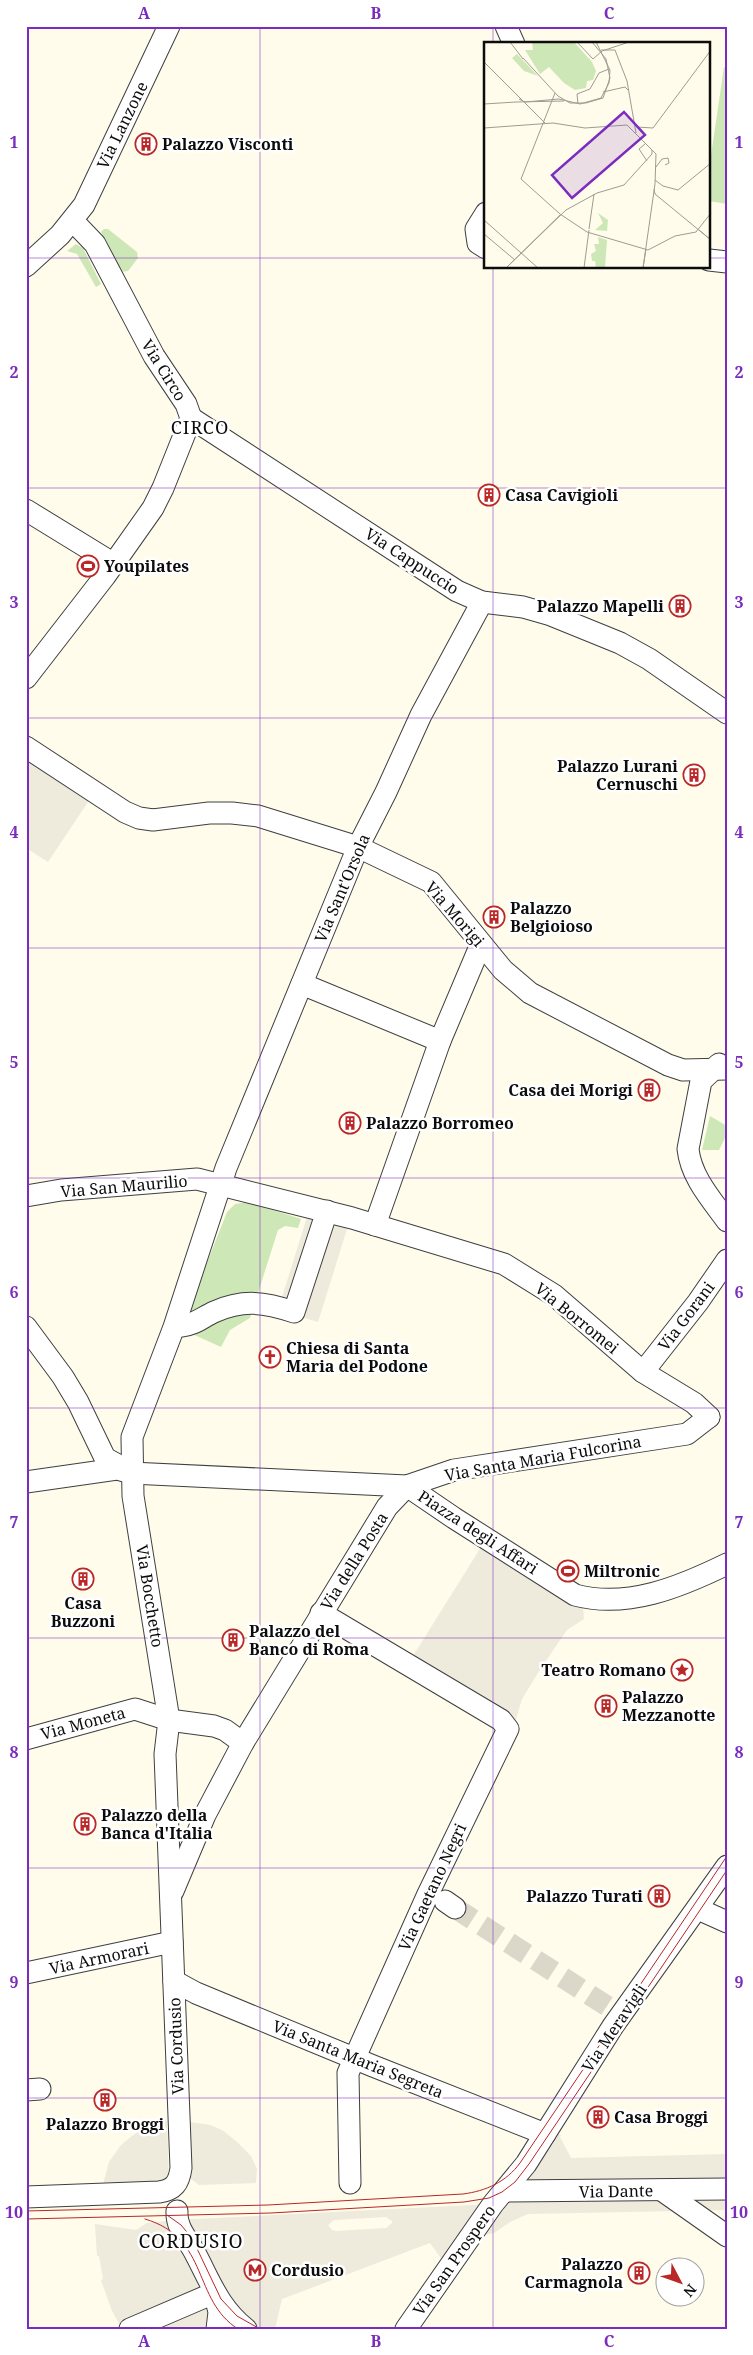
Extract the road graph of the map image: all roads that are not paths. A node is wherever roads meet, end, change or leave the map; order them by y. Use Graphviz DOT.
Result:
graph roads {
  1 [pos="169,26"];
  2 [pos="506,26"];
  3 [pos="513,42"];
  4 [pos="484,216"];
  5 [pos="73,221"];
  6 [pos="484,247"];
  7 [pos="710,260"];
  8 [pos="727,262"];
  9 [pos="26,266"];
  10 [pos="191,418"];
  11 [pos="26,510"];
  12 [pos="114,564"];
  13 [pos="482,602"];
  14 [pos="26,678"];
  15 [pos="727,712"];
  16 [pos="26,747"];
  17 [pos="358,847"];
  18 [pos="481,944"];
  19 [pos="302,984"];
  20 [pos="440,1041"];
  21 [pos="722,1066"];
  22 [pos="222,1184"];
  23 [pos="26,1196"];
  24 [pos="327,1211"];
  25 [pos="727,1221"];
  26 [pos="375,1224"];
  27 [pos="727,1260"];
  28 [pos="178,1326"];
  29 [pos="26,1327"];
  30 [pos="643,1372"];
  31 [pos="718,1416"];
  32 [pos="132,1472"];
  33 [pos="26,1482"];
  34 [pos="407,1486"];
  35 [pos="727,1564"];
  36 [pos="321,1613"];
  37 [pos="169,1720"];
  38 [pos="26,1739"];
  39 [pos="243,1743"];
  40 [pos="727,1866"];
  41 [pos="171,1896"];
  42 [pos="698,1909"];
  43 [pos="727,1922"];
  44 [pos="172,1942"];
  45 [pos="26,1973"];
  46 [pos="174,1981"];
  47 [pos="354,2057"];
  48 [pos="544,2134"];
  49 [pos="350,2183"];
  50 [pos="727,2189"];
  51 [pos="504,2191"];
  52 [pos="663,2191"];
  53 [pos="26,2197"];
  54 [pos="177,2211"];
  55 [pos="727,2236"];
  56 [pos="214,2293"];
  57 [pos="130,2329"];
  58 [pos="216,2329"];
  59 [pos="246,2329"];
  60 [pos="406,2329"];
  1 -- 5 [label="street, Via Lanzone"];
  2 -- 3 [label="street"];
  4 -- 6 [label="street"];
  5 -- 9 [label="street, Via Lanzone"];
  5 -- 10 [label="street, Via Circo"];
  7 -- 8 [label="street"];
  10 -- 12 [label="street, Via Circo"];
  10 -- 13 [label="street, Via Cappuccio"];
  11 -- 12 [label="street"];
  12 -- 14 [label="street, Via Circo"];
  13 -- 15 [label="street, Via Cappuccio"];
  13 -- 17 [label="street, Via Sant'Orsola"];
  16 -- 17 [label="street, Via Morigi"];
  17 -- 18 [label="street, Via Morigi"];
  17 -- 19 [label="street, Via Sant'Orsola"];
  18 -- 20 [label="street"];
  18 -- 21 [label="street, Via Morigi"];
  19 -- 20 [label="street"];
  19 -- 22 [label="street, Via Sant'Orsola"];
  20 -- 26 [label="street"];
  21 -- 25 [label="street"];
  22 -- 23 [label="street, Via San Maurilio"];
  22 -- 24 [label="street, Via San Maurilio"];
  22 -- 28 [label="street, Via Sant'Orsola"];
  24 -- 26 [label="street, Via Borromei"];
  24 -- 28 [label="street"];
  26 -- 30 [label="street, Via Borromei"];
  27 -- 30 [label="street, Via Gorani"];
  28 -- 32 [label="street, Via Bocchetto"];
  29 -- 32 [label="street"];
  30 -- 31 [label="street, Via Borromei"];
  31 -- 34 [label="street, Via Santa Maria Fulcorina"];
  32 -- 33 [label="street, Via Santa Maria Fulcorina"];
  32 -- 34 [label="street, Via Santa Maria Fulcorina"];
  32 -- 37 [label="street, Via Bocchetto"];
  34 -- 35 [label="street, Piazza degli Affari"];
  34 -- 36 [label="street, Via della Posta"];
  36 -- 39 [label="street, Via della Posta"];
  36 -- 47 [label="street, Via Gaetano Negri"];
  37 -- 38 [label="street, Via Moneta"];
  37 -- 39 [label="street, Via Moneta"];
  37 -- 41 [label="street, Via Bocchetto"];
  39 -- 41 [label="street, Via della Posta"];
  40 -- 42 [label="street, Via Meravigli"];
  41 -- 44 [label="street, Via Cordusio"];
  42 -- 43 [label="street"];
  42 -- 48 [label="street, Via Meravigli"];
  44 -- 45 [label="street, Via Armorari"];
  44 -- 46 [label="street, Via Cordusio"];
  46 -- 47 [label="street, Via Santa Maria Segreta"];
  46 -- 53 [label="street, Via Cordusio"];
  47 -- 48 [label="street, Via Santa Maria Segreta"];
  47 -- 49 [label="street"];
  48 -- 51 [label="street, Via Meravigli"];
  50 -- 52 [label="street, Via Dante"];
  51 -- 52 [label="street, Via Dante"];
  51 -- 60 [label="street, Via San Prospero"];
  52 -- 55 [label="street"];
  54 -- 56 [label="street"];
  56 -- 57 [label="street"];
  56 -- 58 [label="street"];
  56 -- 59 [label="street"];
}
